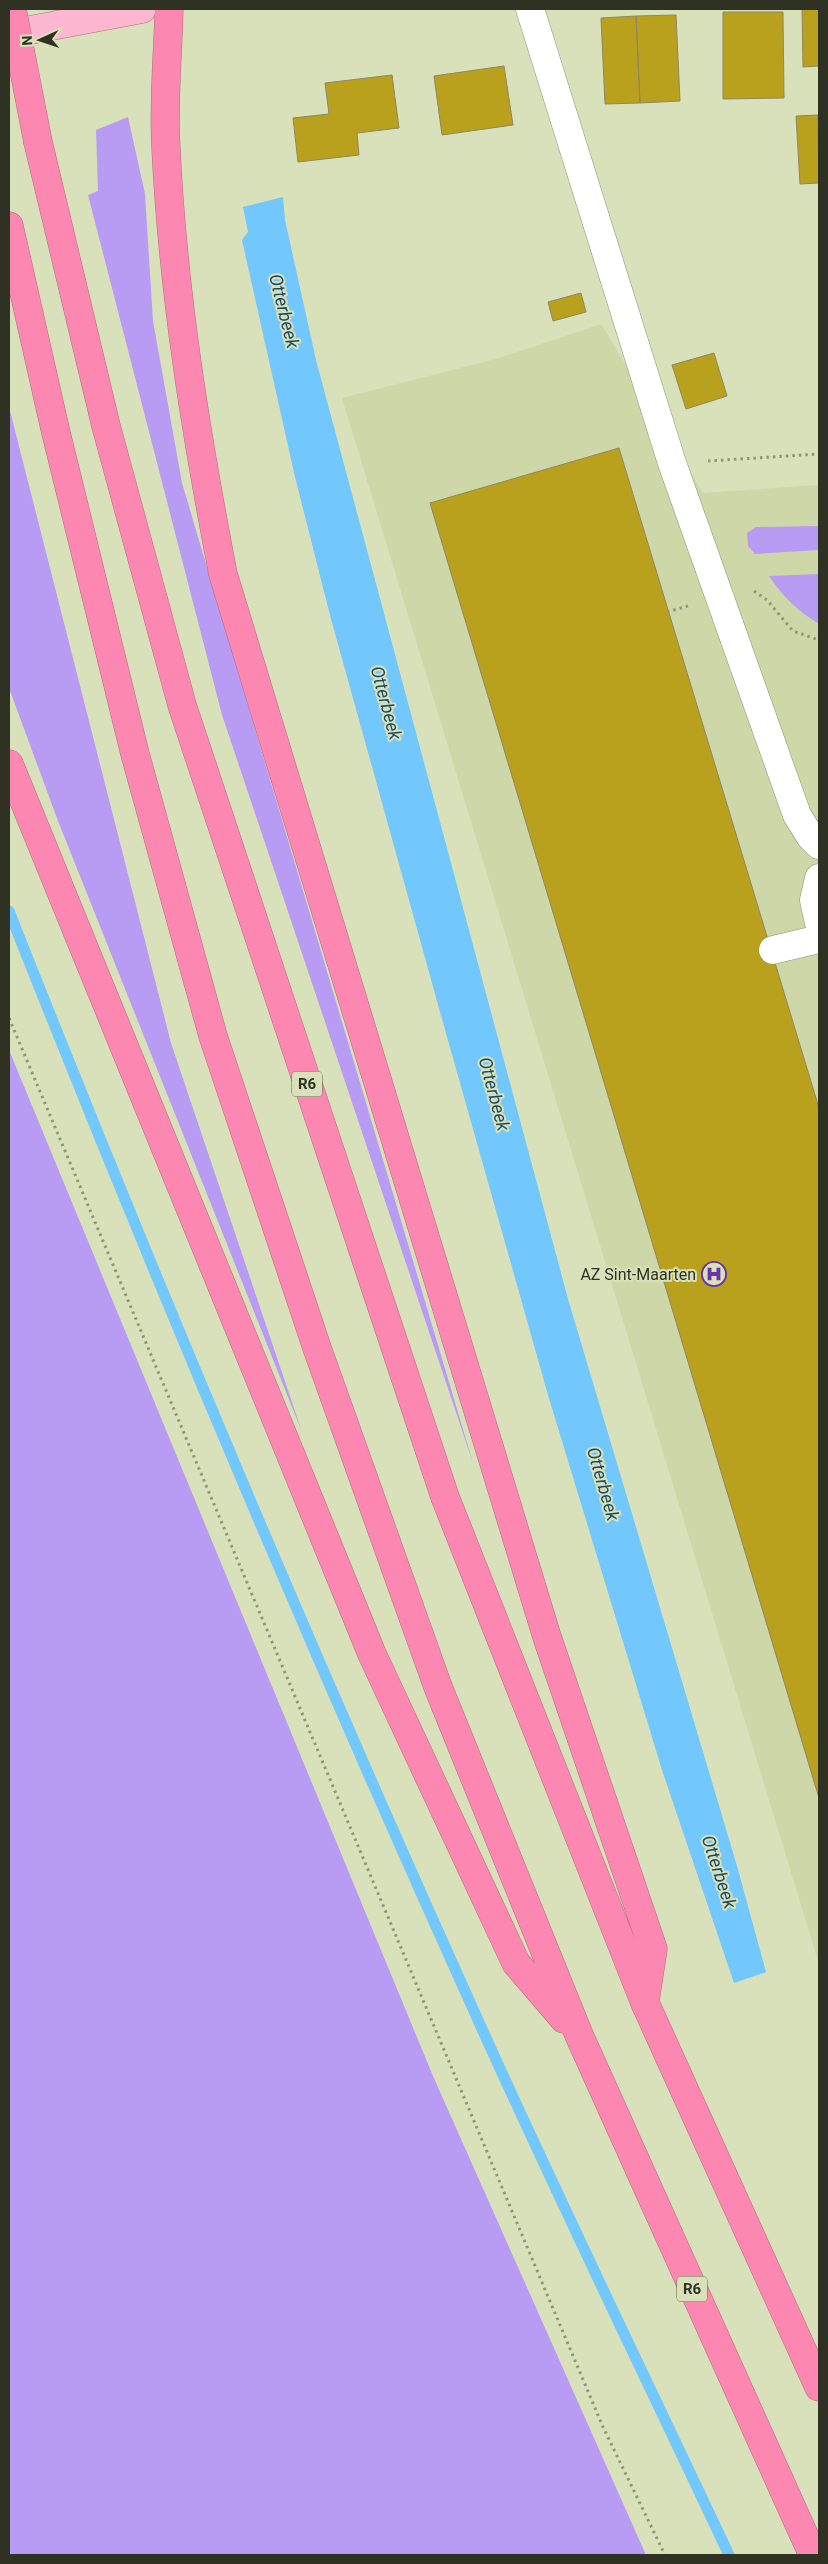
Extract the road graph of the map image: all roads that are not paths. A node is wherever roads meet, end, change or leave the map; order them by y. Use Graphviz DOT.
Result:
graph roads {
  1 [pos="12,9"];
  2 [pos="142,9"];
  3 [pos="169,9"];
  4 [pos="530,9"];
  5 [pos="9,34"];
  6 [pos="9,226"];
  7 [pos="9,764"];
  8 [pos="819,845"];
  9 [pos="819,878"];
  10 [pos="819,924"];
  11 [pos="819,939"];
  12 [pos="773,950"];
  13 [pos="644,2003"];
  14 [pos="578,2035"];
  15 [pos="819,2387"];
  16 [pos="813,2555"];
  1 -- 13 [label="highway, R6, bridge"];
  2 -- 5 [label="main road"];
  3 -- 13 [label="highway"];
  4 -- 8 [label="lane"];
  6 -- 14 [label="highway, R6"];
  7 -- 14 [label="highway"];
  9 -- 10 [label="lane"];
  11 -- 12 [label="lane"];
  13 -- 15 [label="highway, R6"];
  14 -- 16 [label="highway, R6"];
}
